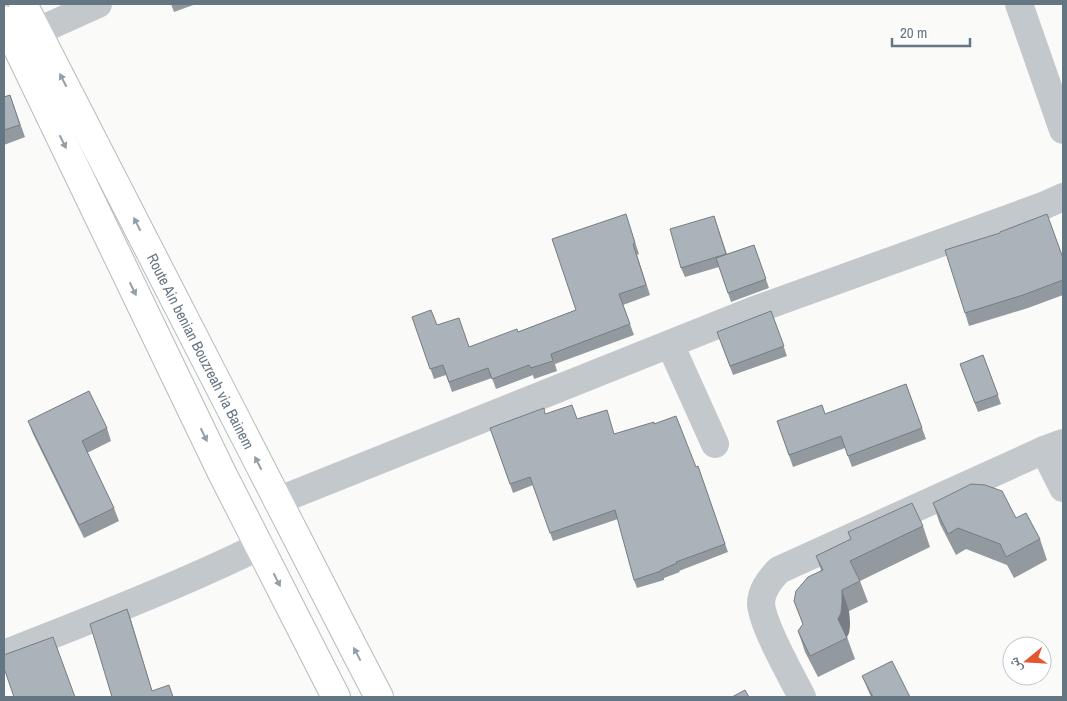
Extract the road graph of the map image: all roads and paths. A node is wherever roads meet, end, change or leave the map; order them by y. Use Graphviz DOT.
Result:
graph roads {
  1 [pos="24,4"];
  2 [pos="98,4"];
  3 [pos="1019,4"];
  4 [pos="19,31"];
  5 [pos="1063,130"];
  6 [pos="1063,197"];
  7 [pos="670,344"];
  8 [pos="715,444"];
  9 [pos="1053,447"];
  10 [pos="1063,488"];
  11 [pos="277,501"];
  12 [pos="260,546"];
  13 [pos="4,654"];
  14 [pos="336,697"];
  15 [pos="379,697"];
  16 [pos="802,697"];
  1 -- 4 [label="main road, Route Ain benian Bouzreah via Bainem"];
  2 -- 4 [label="street"];
  3 -- 5 [label="street"];
  11 -- 4 [label="main road, Route Ain benian Bouzreah via Bainem, one-way"];
  4 -- 12 [label="main road, Route Ain benian Bouzreah via Bainem, one-way"];
  6 -- 7 [label="street"];
  7 -- 8 [label="street"];
  7 -- 11 [label="street"];
  9 -- 10 [label="street"];
  9 -- 16 [label="street"];
  15 -- 11 [label="main road, Route Ain benian Bouzreah via Bainem, one-way"];
  12 -- 13 [label="street"];
  12 -- 14 [label="main road, Route Ain benian Bouzreah via Bainem, one-way"];
}
